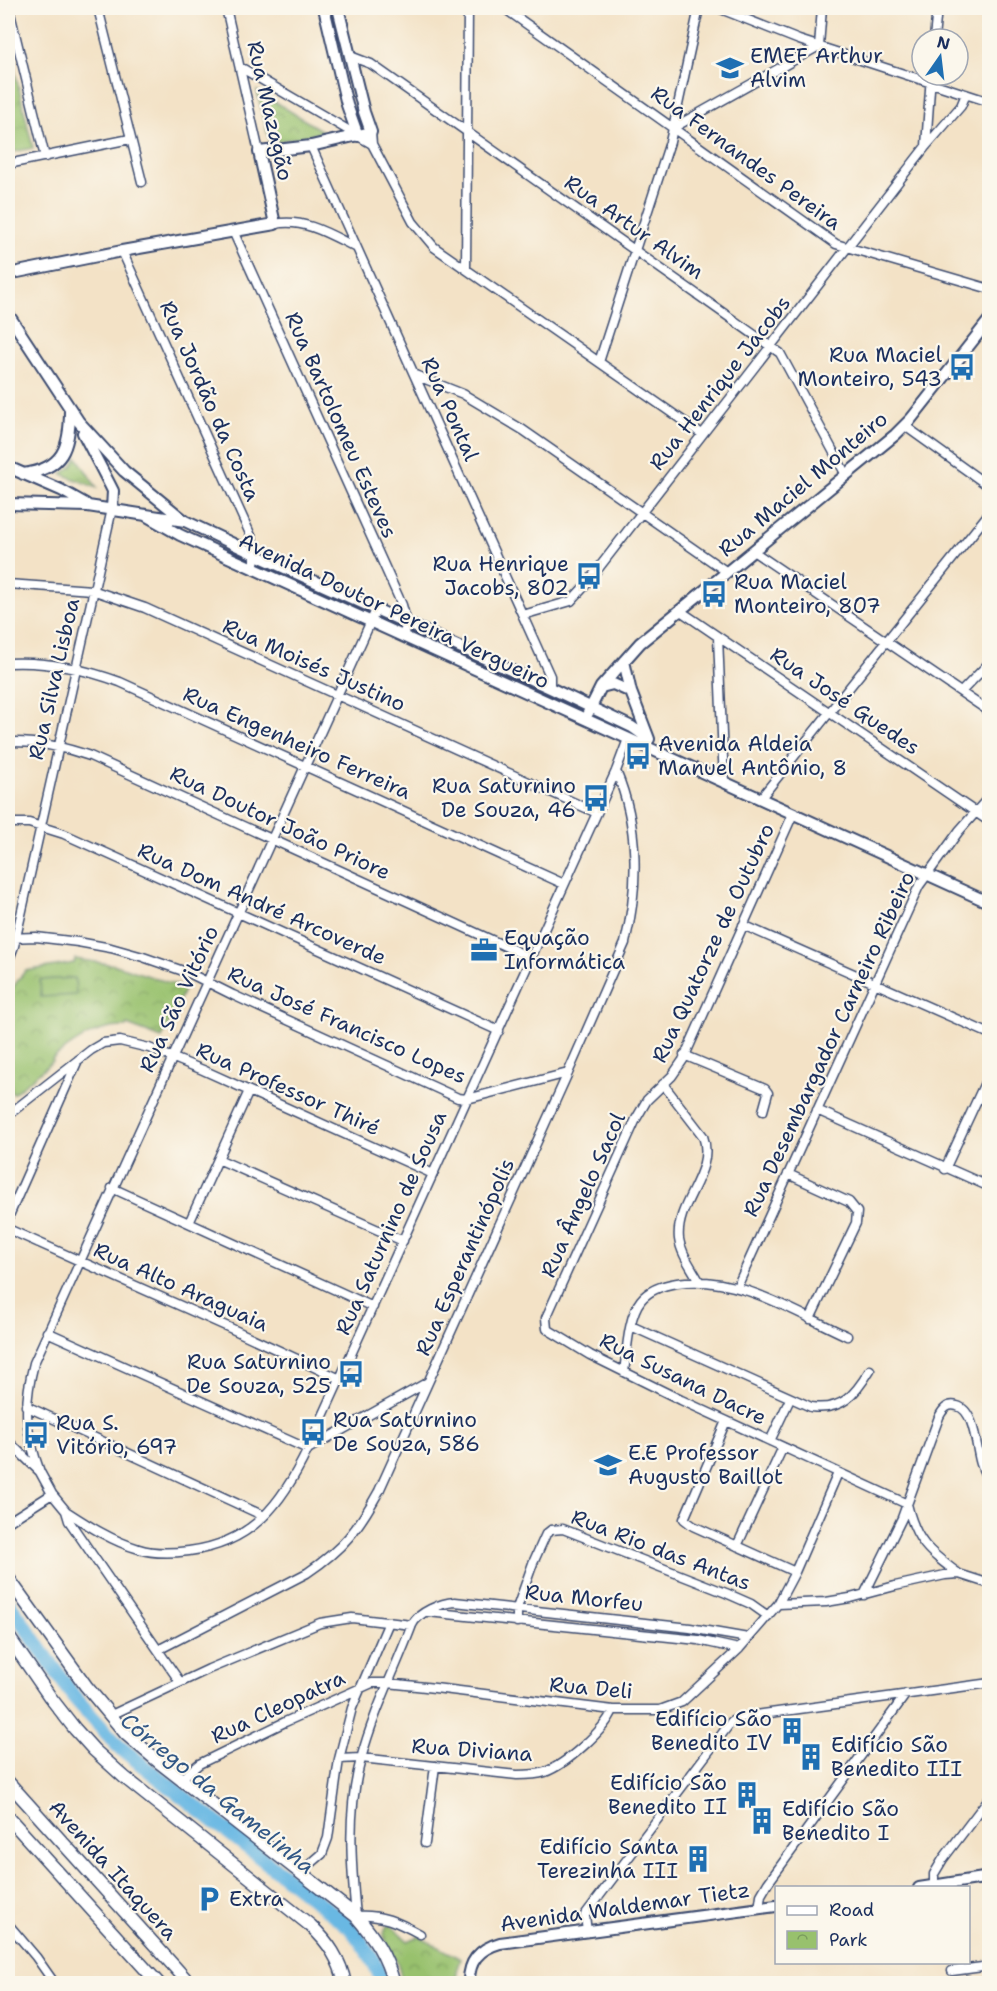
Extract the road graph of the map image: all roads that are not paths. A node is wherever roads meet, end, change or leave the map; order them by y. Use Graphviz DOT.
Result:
graph roads {
  1 [pos="98,8"];
  2 [pos="226,8"];
  3 [pos="324,8"];
  4 [pos="338,8"];
  5 [pos="468,8"];
  6 [pos="504,8"];
  7 [pos="699,8"];
  8 [pos="718,8"];
  9 [pos="822,8"];
  10 [pos="936,8"];
  11 [pos="10,13"];
  12 [pos="935,27"];
  13 [pos="819,46"];
  14 [pos="350,56"];
  15 [pos="240,67"];
  16 [pos="910,73"];
  17 [pos="930,87"];
  18 [pos="950,87"];
  19 [pos="966,94"];
  20 [pos="990,102"];
  21 [pos="673,128"];
  22 [pos="467,131"];
  23 [pos="358,136"];
  24 [pos="372,138"];
  25 [pos="130,139"];
  26 [pos="311,146"];
  27 [pos="926,146"];
  28 [pos="259,152"];
  29 [pos="45,157"];
  30 [pos="8,164"];
  31 [pos="142,182"];
  32 [pos="275,224"];
  33 [pos="233,231"];
  34 [pos="357,248"];
  35 [pos="847,249"];
  36 [pos="122,250"];
  37 [pos="636,250"];
  38 [pos="466,269"];
  39 [pos="8,274"];
  40 [pos="990,289"];
  41 [pos="8,314"];
  42 [pos="990,319"];
  43 [pos="771,346"];
  44 [pos="599,362"];
  45 [pos="415,375"];
  46 [pos="70,410"];
  47 [pos="79,422"];
  48 [pos="904,426"];
  49 [pos="702,434"];
  50 [pos="8,467"];
  51 [pos="23,474"];
  52 [pos="846,475"];
  53 [pos="46,484"];
  54 [pos="990,487"];
  55 [pos="8,504"];
  56 [pos="38,504"];
  57 [pos="88,506"];
  58 [pos="112,509"];
  59 [pos="642,512"];
  60 [pos="990,512"];
  61 [pos="146,516"];
  62 [pos="185,521"];
  63 [pos="753,551"];
  64 [pos="256,555"];
  65 [pos="253,567"];
  66 [pos="727,572"];
  67 [pos="8,584"];
  68 [pos="93,590"];
  69 [pos="376,609"];
  70 [pos="680,610"];
  71 [pos="523,615"];
  72 [pos="370,621"];
  73 [pos="407,623"];
  74 [pos="403,636"];
  75 [pos="718,637"];
  76 [pos="887,642"];
  77 [pos="624,661"];
  78 [pos="990,662"];
  79 [pos="8,663"];
  80 [pos="75,667"];
  81 [pos="601,687"];
  82 [pos="550,688"];
  83 [pos="961,692"];
  84 [pos="337,694"];
  85 [pos="632,696"];
  86 [pos="591,707"];
  87 [pos="831,712"];
  88 [pos="990,712"];
  89 [pos="586,720"];
  90 [pos="632,727"];
  91 [pos="628,739"];
  92 [pos="8,742"];
  93 [pos="651,743"];
  94 [pos="58,746"];
  95 [pos="304,766"];
  96 [pos="616,771"];
  97 [pos="724,783"];
  98 [pos="990,796"];
  99 [pos="760,799"];
  100 [pos="975,812"];
  101 [pos="597,813"];
  102 [pos="793,814"];
  103 [pos="990,822"];
  104 [pos="8,823"];
  105 [pos="40,826"];
  106 [pos="272,839"];
  107 [pos="927,874"];
  108 [pos="564,884"];
  109 [pos="990,903"];
  110 [pos="239,913"];
  111 [pos="743,925"];
  112 [pos="11,938"];
  113 [pos="531,958"];
  114 [pos="8,962"];
  115 [pos="207,982"];
  116 [pos="874,982"];
  117 [pos="499,1031"];
  118 [pos="990,1034"];
  119 [pos="684,1055"];
  120 [pos="172,1057"];
  121 [pos="78,1060"];
  122 [pos="990,1072"];
  123 [pos="568,1073"];
  124 [pos="663,1084"];
  125 [pos="249,1091"];
  126 [pos="467,1099"];
  127 [pos="817,1110"];
  128 [pos="763,1111"];
  129 [pos="8,1115"];
  130 [pos="218,1159"];
  131 [pos="945,1169"];
  132 [pos="433,1174"];
  133 [pos="788,1174"];
  134 [pos="990,1187"];
  135 [pos="112,1188"];
  136 [pos="8,1218"];
  137 [pos="189,1223"];
  138 [pos="8,1229"];
  139 [pos="403,1241"];
  140 [pos="79,1261"];
  141 [pos="699,1281"];
  142 [pos="737,1287"];
  143 [pos="373,1307"];
  144 [pos="810,1319"];
  145 [pos="546,1326"];
  146 [pos="631,1326"];
  147 [pos="47,1332"];
  148 [pos="846,1336"];
  149 [pos="870,1370"];
  150 [pos="624,1372"];
  151 [pos="340,1379"];
  152 [pos="428,1382"];
  153 [pos="790,1399"];
  154 [pos="26,1406"];
  155 [pos="726,1421"];
  156 [pos="8,1441"];
  157 [pos="770,1441"];
  158 [pos="783,1447"];
  159 [pos="308,1449"];
  160 [pos="40,1472"];
  161 [pos="838,1473"];
  162 [pos="990,1481"];
  163 [pos="52,1494"];
  164 [pos="907,1504"];
  165 [pos="66,1511"];
  166 [pos="264,1516"];
  167 [pos="8,1522"];
  168 [pos="737,1546"];
  169 [pos="795,1572"];
  170 [pos="959,1574"];
  171 [pos="8,1578"];
  172 [pos="990,1584"];
  173 [pos="864,1594"];
  174 [pos="778,1604"];
  175 [pos="517,1608"];
  176 [pos="428,1612"];
  177 [pos="768,1616"];
  178 [pos="389,1622"];
  179 [pos="517,1622"];
  180 [pos="412,1625"];
  181 [pos="8,1636"];
  182 [pos="748,1638"];
  183 [pos="739,1649"];
  184 [pos="158,1650"];
  185 [pos="180,1682"];
  186 [pos="388,1683"];
  187 [pos="990,1683"];
  188 [pos="361,1688"];
  189 [pos="906,1694"];
  190 [pos="613,1710"];
  191 [pos="109,1716"];
  192 [pos="361,1758"];
  193 [pos="339,1759"];
  194 [pos="435,1766"];
  195 [pos="180,1779"];
  196 [pos="8,1782"];
  197 [pos="990,1797"];
  198 [pos="8,1817"];
  199 [pos="425,1843"];
  200 [pos="301,1872"];
  201 [pos="990,1877"];
  202 [pos="934,1885"];
  203 [pos="926,1886"];
  204 [pos="775,1906"];
  205 [pos="759,1909"];
  206 [pos="356,1916"];
  207 [pos="8,1924"];
  208 [pos="587,1932"];
  209 [pos="420,1934"];
  210 [pos="990,1966"];
  211 [pos="952,1971"];
  212 [pos="55,1983"];
  213 [pos="159,1983"];
  214 [pos="189,1983"];
  215 [pos="345,1983"];
  216 [pos="394,1983"];
  217 [pos="469,1983"];
  1 -- 25 [label="street"];
  2 -- 15 [label="street, Rua Mazagão"];
  3 -- 23 [label="street"];
  4 -- 14 [label="street"];
  5 -- 22 [label="street"];
  6 -- 21 [label="street, Rua Fernandes Pereira"];
  7 -- 21 [label="street"];
  8 -- 13 [label="street"];
  9 -- 13 [label="street"];
  10 -- 12 [label="street"];
  11 -- 29 [label="street"];
  13 -- 16 [label="street"];
  13 -- 21 [label="street"];
  14 -- 22 [label="street, Rua Artur Alvim"];
  14 -- 24 [label="street"];
  15 -- 23 [label="street"];
  15 -- 28 [label="street, Rua Mazagão"];
  17 -- 27 [label="street"];
  18 -- 19 [label="street"];
  19 -- 20 [label="street"];
  19 -- 27 [label="street, Rua Henrique Jacobs"];
  21 -- 35 [label="street, Rua Fernandes Pereira"];
  21 -- 37 [label="street"];
  22 -- 37 [label="street, Rua Artur Alvim"];
  22 -- 38 [label="street"];
  23 -- 24 [label="street"];
  23 -- 26 [label="street"];
  24 -- 38 [label="street"];
  25 -- 29 [label="street"];
  25 -- 31 [label="street"];
  26 -- 28 [label="street"];
  26 -- 34 [label="street, Rua Pontal"];
  27 -- 35 [label="street, Rua Henrique Jacobs"];
  28 -- 32 [label="street, Rua Mazagão"];
  29 -- 30 [label="street"];
  32 -- 33 [label="street"];
  32 -- 34 [label="street"];
  33 -- 36 [label="street"];
  33 -- 73 [label="street, Rua Bartolomeu Esteves"];
  34 -- 45 [label="street, Rua Pontal"];
  35 -- 40 [label="street, Rua Fernandes Pereira"];
  35 -- 43 [label="street, Rua Henrique Jacobs"];
  36 -- 39 [label="street"];
  36 -- 64 [label="street, Rua Jordão da Costa"];
  37 -- 43 [label="street, Rua Artur Alvim"];
  37 -- 44 [label="street"];
  38 -- 44 [label="street"];
  41 -- 46 [label="street, Avenida Doutor Pereira Vergueiro"];
  42 -- 48 [label="street, Rua Maciel Monteiro"];
  43 -- 49 [label="street, Rua Henrique Jacobs"];
  43 -- 52 [label="street, Rua Artur Alvim"];
  44 -- 49 [label="street"];
  45 -- 59 [label="street"];
  45 -- 71 [label="street, Rua Pontal"];
  46 -- 47 [label="street, Avenida Doutor Pereira Vergueiro"];
  46 -- 51 [label="street"];
  47 -- 58 [label="street, Avenida Doutor Pereira Vergueiro"];
  47 -- 62 [label="street, Avenida Doutor Pereira Vergueiro"];
  48 -- 52 [label="street, Rua Maciel Monteiro"];
  48 -- 54 [label="street"];
  49 -- 59 [label="street, Rua Henrique Jacobs"];
  50 -- 51 [label="street"];
  51 -- 53 [label="street"];
  52 -- 63 [label="street, Rua Maciel Monteiro"];
  53 -- 56 [label="street"];
  53 -- 57 [label="street"];
  55 -- 56 [label="street"];
  56 -- 57 [label="street"];
  57 -- 58 [label="street"];
  58 -- 61 [label="street, Avenida Doutor Pereira Vergueiro"];
  58 -- 68 [label="street, Rua Silva Lisboa"];
  59 -- 66 [label="street"];
  59 -- 71 [label="street, Rua Henrique Jacobs"];
  60 -- 76 [label="street"];
  61 -- 62 [label="street, Avenida Doutor Pereira Vergueiro"];
  61 -- 65 [label="street, Avenida Doutor Pereira Vergueiro"];
  62 -- 64 [label="street, Avenida Doutor Pereira Vergueiro"];
  63 -- 66 [label="street, Rua Maciel Monteiro"];
  63 -- 76 [label="street"];
  64 -- 65 [label="street"];
  64 -- 69 [label="street, Avenida Doutor Pereira Vergueiro"];
  65 -- 72 [label="street, Avenida Doutor Pereira Vergueiro"];
  66 -- 70 [label="street, Rua Maciel Monteiro"];
  67 -- 68 [label="street, Rua Moisés Justino"];
  68 -- 80 [label="street, Rua Silva Lisboa"];
  68 -- 84 [label="street, Rua Moisés Justino"];
  69 -- 72 [label="street, Rua São Vitório"];
  69 -- 73 [label="street, Avenida Doutor Pereira Vergueiro"];
  70 -- 75 [label="street, Rua José Guedes"];
  70 -- 77 [label="street, Rua Maciel Monteiro"];
  71 -- 82 [label="street, Rua Pontal"];
  72 -- 74 [label="street, Avenida Doutor Pereira Vergueiro"];
  72 -- 84 [label="street, Rua São Vitório"];
  73 -- 74 [label="street"];
  73 -- 82 [label="street, Avenida Doutor Pereira Vergueiro"];
  74 -- 89 [label="street, Avenida Doutor Pereira Vergueiro"];
  75 -- 87 [label="street, Rua José Guedes"];
  75 -- 97 [label="street"];
  76 -- 83 [label="street"];
  76 -- 87 [label="street"];
  77 -- 81 [label="street, Rua Maciel Monteiro"];
  77 -- 85 [label="street"];
  78 -- 83 [label="street"];
  79 -- 80 [label="street, Rua Engenheiro Ferreira"];
  80 -- 94 [label="street, Rua Silva Lisboa"];
  80 -- 95 [label="street, Rua Engenheiro Ferreira"];
  81 -- 85 [label="street"];
  81 -- 86 [label="street, Rua Maciel Monteiro"];
  82 -- 86 [label="street, Avenida Doutor Pereira Vergueiro"];
  83 -- 88 [label="street"];
  84 -- 95 [label="street, Rua São Vitório"];
  84 -- 101 [label="street, Rua Moisés Justino"];
  85 -- 90 [label="street"];
  85 -- 93 [label="street"];
  86 -- 89 [label="street, Rua Maciel Monteiro"];
  86 -- 90 [label="street, Avenida Doutor Pereira Vergueiro"];
  87 -- 99 [label="street"];
  87 -- 100 [label="street, Rua José Guedes"];
  89 -- 91 [label="street, Avenida Doutor Pereira Vergueiro"];
  90 -- 91 [label="street"];
  90 -- 93 [label="street, Avenida Doutor Pereira Vergueiro"];
  91 -- 93 [label="street, Avenida Doutor Pereira Vergueiro"];
  91 -- 96 [label="street, Rua Saturnino de Sousa"];
  92 -- 94 [label="street, Rua Doutor João Priore"];
  93 -- 97 [label="street"];
  94 -- 105 [label="street, Rua Silva Lisboa"];
  94 -- 106 [label="street, Rua Doutor João Priore"];
  95 -- 106 [label="street, Rua São Vitório"];
  95 -- 108 [label="street, Rua Engenheiro Ferreira"];
  96 -- 101 [label="street, Rua Saturnino de Sousa"];
  96 -- 123 [label="street, Rua Esperantinópolis"];
  97 -- 99 [label="street"];
  98 -- 100 [label="street, Rua Desembargador Carneiro Ribeiro"];
  99 -- 102 [label="street"];
  100 -- 103 [label="street, Rua José Guedes"];
  100 -- 107 [label="street, Rua Desembargador Carneiro Ribeiro"];
  101 -- 108 [label="street, Rua Saturnino de Sousa"];
  102 -- 107 [label="street"];
  102 -- 111 [label="street, Rua Quatorze de Outubro"];
  104 -- 105 [label="street, Rua Dom André Arcoverde"];
  105 -- 110 [label="street, Rua Dom André Arcoverde"];
  105 -- 112 [label="street, Rua Silva Lisboa"];
  106 -- 110 [label="street, Rua São Vitório"];
  106 -- 113 [label="street, Rua Doutor João Priore"];
  107 -- 109 [label="street"];
  107 -- 116 [label="street, Rua Desembargador Carneiro Ribeiro"];
  108 -- 113 [label="street, Rua Saturnino de Sousa"];
  110 -- 115 [label="street, Rua São Vitório"];
  110 -- 117 [label="street, Rua Dom André Arcoverde"];
  111 -- 116 [label="street"];
  111 -- 119 [label="street, Rua Quatorze de Outubro"];
  112 -- 114 [label="street, Rua Silva Lisboa"];
  112 -- 115 [label="street, Rua José Francisco Lopes"];
  113 -- 117 [label="street, Rua Saturnino de Sousa"];
  115 -- 120 [label="street, Rua São Vitório"];
  115 -- 126 [label="street, Rua José Francisco Lopes"];
  116 -- 118 [label="street"];
  116 -- 127 [label="street, Rua Desembargador Carneiro Ribeiro"];
  117 -- 126 [label="street, Rua Saturnino de Sousa"];
  119 -- 124 [label="street, Rua Quatorze de Outubro"];
  119 -- 128 [label="street"];
  120 -- 121 [label="street, Rua Professor Thiré"];
  120 -- 125 [label="street, Rua Professor Thiré"];
  120 -- 135 [label="street, Rua São Vitório"];
  121 -- 129 [label="street, Rua Professor Thiré"];
  121 -- 136 [label="street"];
  122 -- 131 [label="street"];
  123 -- 126 [label="street, Rua José Francisco Lopes"];
  123 -- 152 [label="street, Rua Esperantinópolis"];
  124 -- 141 [label="street"];
  124 -- 145 [label="street, Rua Ângelo Sacol"];
  125 -- 130 [label="street"];
  125 -- 132 [label="street, Rua Professor Thiré"];
  126 -- 132 [label="street, Rua Saturnino de Sousa"];
  127 -- 131 [label="street"];
  127 -- 133 [label="street, Rua Desembargador Carneiro Ribeiro"];
  130 -- 137 [label="street"];
  130 -- 139 [label="street"];
  131 -- 134 [label="street"];
  132 -- 139 [label="street, Rua Saturnino de Sousa"];
  133 -- 142 [label="street, Rua Desembargador Carneiro Ribeiro"];
  133 -- 144 [label="street"];
  135 -- 137 [label="street"];
  135 -- 140 [label="street, Rua São Vitório"];
  137 -- 143 [label="street"];
  138 -- 140 [label="street, Rua Alto Araguaia"];
  139 -- 143 [label="street, Rua Saturnino de Sousa"];
  140 -- 147 [label="street, Rua São Vitório"];
  140 -- 151 [label="street, Rua Alto Araguaia"];
  141 -- 142 [label="street"];
  141 -- 146 [label="street"];
  142 -- 144 [label="street"];
  143 -- 151 [label="street, Rua Saturnino de Sousa"];
  144 -- 148 [label="street"];
  145 -- 150 [label="street, Rua Susana Dacre"];
  146 -- 150 [label="street"];
  146 -- 153 [label="street"];
  147 -- 154 [label="street, Rua São Vitório"];
  147 -- 159 [label="street"];
  149 -- 153 [label="street"];
  150 -- 155 [label="street, Rua Susana Dacre"];
  151 -- 159 [label="street, Rua Saturnino de Sousa"];
  152 -- 159 [label="street"];
  152 -- 184 [label="street, Rua Esperantinópolis"];
  153 -- 157 [label="street"];
  154 -- 160 [label="street"];
  154 -- 166 [label="street"];
  155 -- 157 [label="street, Rua Susana Dacre"];
  155 -- 168 [label="street"];
  156 -- 160 [label="street"];
  157 -- 158 [label="street, Rua Susana Dacre"];
  158 -- 161 [label="street, Rua Susana Dacre"];
  158 -- 168 [label="street"];
  159 -- 166 [label="street, Rua Saturnino de Sousa"];
  160 -- 163 [label="street"];
  161 -- 164 [label="street, Rua Susana Dacre"];
  161 -- 169 [label="street, Rua Deli"];
  162 -- 164 [label="street"];
  163 -- 165 [label="street"];
  163 -- 167 [label="street"];
  164 -- 170 [label="street"];
  164 -- 173 [label="street"];
  165 -- 166 [label="street, Rua Saturnino de Sousa"];
  165 -- 184 [label="street"];
  168 -- 169 [label="street"];
  169 -- 174 [label="street, Rua Deli"];
  170 -- 172 [label="street"];
  170 -- 173 [label="street"];
  171 -- 191 [label="main road"];
  173 -- 174 [label="street"];
  174 -- 177 [label="street, Rua Deli"];
  175 -- 176 [label="street, Rua Morfeu"];
  175 -- 177 [label="street, Rua Rio das Antas"];
  175 -- 179 [label="street"];
  175 -- 182 [label="street, Rua Morfeu"];
  176 -- 179 [label="street"];
  176 -- 180 [label="street, Rua Morfeu"];
  177 -- 182 [label="street, Rua Deli"];
  178 -- 180 [label="street"];
  178 -- 185 [label="street"];
  178 -- 188 [label="street"];
  179 -- 183 [label="street"];
  180 -- 186 [label="street"];
  181 -- 215 [label="main road"];
  182 -- 183 [label="street, Rua Deli"];
  183 -- 190 [label="street, Rua Deli"];
  184 -- 185 [label="street"];
  185 -- 191 [label="street"];
  186 -- 188 [label="street, Rua Deli"];
  186 -- 190 [label="street, Rua Deli"];
  186 -- 192 [label="street"];
  187 -- 189 [label="street"];
  188 -- 193 [label="street"];
  188 -- 195 [label="street, Rua Cleopatra"];
  189 -- 205 [label="street"];
  189 -- 208 [label="street"];
  190 -- 194 [label="street, Rua Diviana"];
  191 -- 195 [label="main road"];
  192 -- 193 [label="street, Rua Diviana"];
  192 -- 194 [label="street, Rua Diviana"];
  192 -- 206 [label="street"];
  193 -- 200 [label="street"];
  194 -- 199 [label="street"];
  195 -- 200 [label="main road"];
  196 -- 214 [label="main road, Avenida Itaquera"];
  197 -- 202 [label="street"];
  198 -- 213 [label="main road, Avenida Itaquera"];
  200 -- 206 [label="main road"];
  201 -- 202 [label="street"];
  202 -- 203 [label="street"];
  204 -- 205 [label="street, Avenida Waldemar Tietz"];
  205 -- 208 [label="street, Avenida Waldemar Tietz"];
  206 -- 209 [label="street"];
  206 -- 216 [label="main road"];
  207 -- 212 [label="street"];
  208 -- 217 [label="street, Avenida Waldemar Tietz"];
  210 -- 211 [label="street"];
}
